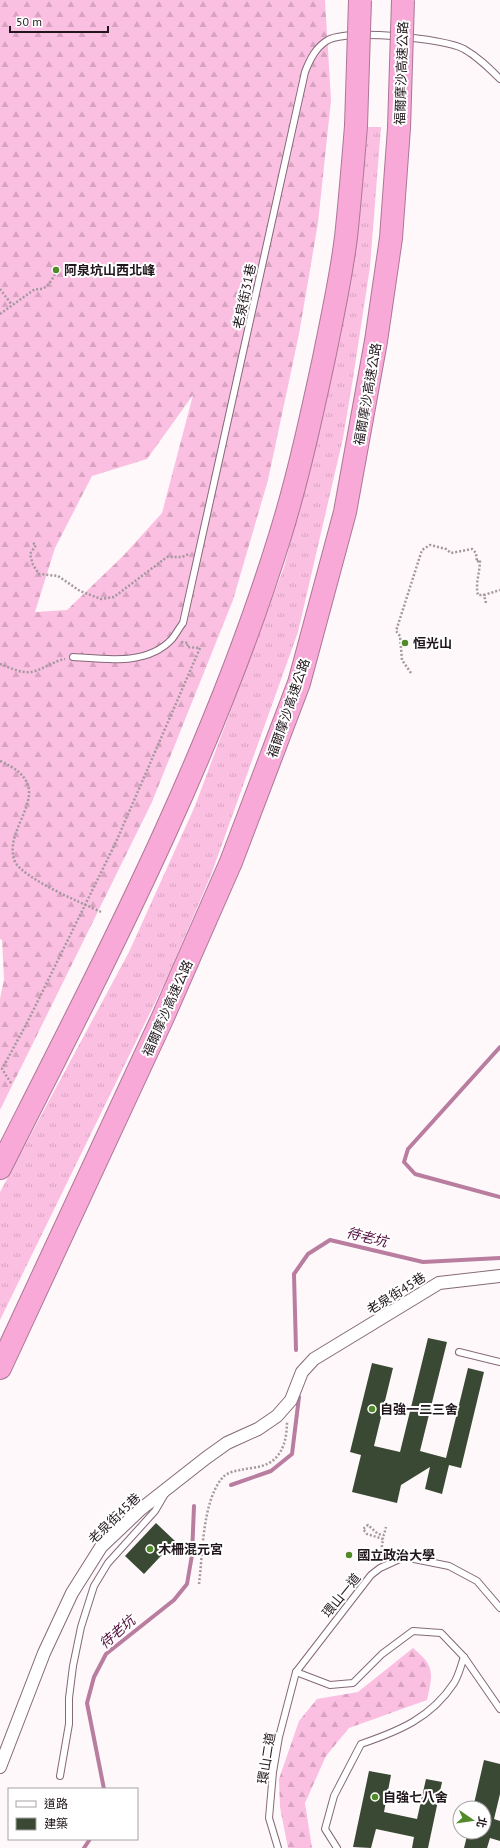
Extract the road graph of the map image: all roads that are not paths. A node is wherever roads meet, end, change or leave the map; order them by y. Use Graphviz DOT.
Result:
graph roads {
  1 [pos="360,0"];
  2 [pos="403,0"];
  3 [pos="500,78"];
  4 [pos="73,657"];
  5 [pos="0,1168"];
  6 [pos="500,1276"];
  7 [pos="459,1352"];
  8 [pos="500,1362"];
  9 [pos="0,1368"];
  10 [pos="170,1486"];
  11 [pos="500,1608"];
  12 [pos="464,1657"];
  13 [pos="296,1672"];
  14 [pos="500,1709"];
  15 [pos="0,1767"];
  16 [pos="60,1776"];
  17 [pos="278,1848"];
  18 [pos="337,1848"];
  1 -- 5 [label="highway, bridge"];
  2 -- 9 [label="highway, 福爾摩沙高速公路, bridge"];
  3 -- 4 [label="lane, 老泉街31巷"];
  6 -- 10 [label="street, 老泉街45巷"];
  7 -- 8 [label="lane"];
  10 -- 15 [label="street, 老泉街45巷"];
  10 -- 16 [label="lane"];
  11 -- 13 [label="lane, 環山一道"];
  12 -- 13 [label="lane"];
  12 -- 14 [label="lane"];
  12 -- 18 [label="lane"];
  13 -- 17 [label="lane, 環山二道"];
}
